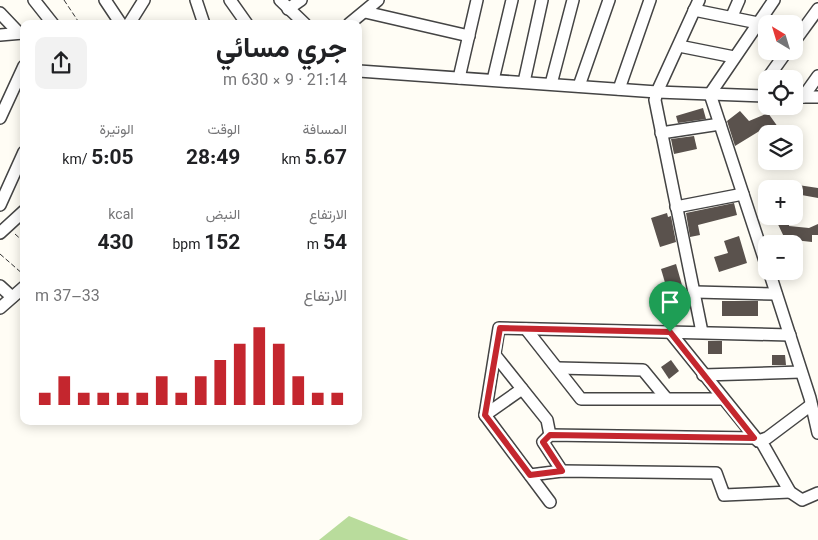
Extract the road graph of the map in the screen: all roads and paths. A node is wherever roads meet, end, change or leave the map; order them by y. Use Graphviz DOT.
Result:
graph roads {
  1 [pos="34,0"];
  2 [pos="64,0"];
  3 [pos="105,0"];
  4 [pos="144,0"];
  5 [pos="196,0"];
  6 [pos="230,0"];
  7 [pos="280,0"];
  8 [pos="302,0"];
  9 [pos="377,0"];
  10 [pos="512,0"];
  11 [pos="542,0"];
  12 [pos="573,0"];
  13 [pos="609,0"];
  14 [pos="650,0"];
  15 [pos="739,0"];
  16 [pos="774,0"];
  17 [pos="474,1"];
  18 [pos="697,5"];
  19 [pos="288,9"];
  20 [pos="818,11"];
  21 [pos="365,12"];
  22 [pos="0,13"];
  23 [pos="764,15"];
  24 [pos="732,16"];
  25 [pos="50,20"];
  26 [pos="77,20"];
  27 [pos="118,20"];
  28 [pos="132,20"];
  29 [pos="203,20"];
  30 [pos="244,20"];
  31 [pos="300,20"];
  32 [pos="354,20"];
  33 [pos="758,23"];
  34 [pos="803,30"];
  35 [pos="20,32"];
  36 [pos="20,33"];
  37 [pos="0,35"];
  38 [pos="469,36"];
  39 [pos="679,46"];
  40 [pos="734,57"];
  41 [pos="362,71"];
  42 [pos="20,75"];
  43 [pos="818,76"];
  44 [pos="459,78"];
  45 [pos="493,80"];
  46 [pos="524,82"];
  47 [pos="551,84"];
  48 [pos="579,86"];
  49 [pos="619,89"];
  50 [pos="657,92"];
  51 [pos="803,92"];
  52 [pos="710,94"];
  53 [pos="758,96"];
  54 [pos="803,97"];
  55 [pos="818,97"];
  56 [pos="0,118"];
  57 [pos="720,124"];
  58 [pos="661,133"];
  59 [pos="20,161"];
  60 [pos="743,194"];
  61 [pos="1,201"];
  62 [pos="676,207"];
  63 [pos="20,215"];
  64 [pos="3,230"];
  65 [pos="20,240"];
  66 [pos="758,240"];
  67 [pos="0,254"];
  68 [pos="20,272"];
  69 [pos="772,280"];
  70 [pos="0,286"];
  71 [pos="20,290"];
  72 [pos="695,292"];
  73 [pos="776,294"];
  74 [pos="12,297"];
  75 [pos="0,308"];
  76 [pos="526,329"];
  77 [pos="670,332"];
  78 [pos="702,332"];
  79 [pos="790,335"];
  80 [pos="495,355"];
  81 [pos="558,368"];
  82 [pos="801,372"];
  83 [pos="703,375"];
  84 [pos="522,389"];
  85 [pos="666,398"];
  86 [pos="722,399"];
  87 [pos="810,405"];
  88 [pos="485,415"];
  89 [pos="818,433"];
  90 [pos="550,435"];
  91 [pos="758,439"];
  92 [pos="562,471"];
  93 [pos="530,475"];
  94 [pos="790,492"];
  95 [pos="818,493"];
  96 [pos="550,502"];
  1 -- 25 [label="street"];
  2 -- 26 [label="path"];
  3 -- 27 [label="street"];
  4 -- 28 [label="street"];
  5 -- 29 [label="street"];
  6 -- 30 [label="street"];
  7 -- 19 [label="street"];
  8 -- 19 [label="street"];
  9 -- 21 [label="street"];
  10 -- 45 [label="street"];
  11 -- 46 [label="street"];
  12 -- 47 [label="street"];
  13 -- 48 [label="street"];
  14 -- 49 [label="street"];
  15 -- 24 [label="street"];
  16 -- 23 [label="street"];
  17 -- 38 [label="street"];
  18 -- 24 [label="street"];
  18 -- 39 [label="street"];
  19 -- 31 [label="street"];
  20 -- 34 [label="street"];
  21 -- 32 [label="street"];
  21 -- 38 [label="street"];
  22 -- 35 [label="street"];
  24 -- 33 [label="street"];
  33 -- 40 [label="street"];
  36 -- 37 [label="street"];
  38 -- 44 [label="street"];
  39 -- 40 [label="street"];
  39 -- 50 [label="street"];
  40 -- 52 [label="street"];
  41 -- 44 [label="street"];
  42 -- 56 [label="street"];
  43 -- 51 [label="street"];
  44 -- 45 [label="street"];
  45 -- 46 [label="street"];
  46 -- 47 [label="street"];
  47 -- 48 [label="street"];
  48 -- 49 [label="street"];
  49 -- 50 [label="street"];
  50 -- 52 [label="street"];
  50 -- 58 [label="street"];
  52 -- 53 [label="street"];
  52 -- 57 [label="street"];
  54 -- 55 [label="street"];
  57 -- 58 [label="street"];
  57 -- 60 [label="street"];
  58 -- 62 [label="street"];
  59 -- 61 [label="street"];
  60 -- 62 [label="street"];
  60 -- 66 [label="street"];
  62 -- 72 [label="street"];
  63 -- 64 [label="street"];
  64 -- 65 [label="path"];
  67 -- 68 [label="path"];
  69 -- 73 [label="street"];
  70 -- 74 [label="street"];
  71 -- 74 [label="street"];
  72 -- 73 [label="street"];
  72 -- 78 [label="street"];
  73 -- 79 [label="street"];
  74 -- 75 [label="street"];
  76 -- 77 [label="street"];
  76 -- 80 [label="street"];
  76 -- 81 [label="street"];
  77 -- 78 [label="street"];
  77 -- 83 [label="street"];
  78 -- 79 [label="street"];
  79 -- 82 [label="street"];
  80 -- 84 [label="street"];
  80 -- 88 [label="street"];
  81 -- 85 [label="street"];
  81 -- 85 [label="street"];
  82 -- 83 [label="street"];
  82 -- 87 [label="street"];
  83 -- 86 [label="street"];
  84 -- 88 [label="street"];
  84 -- 90 [label="street"];
  85 -- 86 [label="street"];
  86 -- 91 [label="street"];
  87 -- 89 [label="street"];
  87 -- 91 [label="street"];
  88 -- 93 [label="street"];
  90 -- 91 [label="street"];
  90 -- 92 [label="street"];
  91 -- 94 [label="street"];
  92 -- 93 [label="street"];
  92 -- 94 [label="street"];
  93 -- 96 [label="street"];
  94 -- 95 [label="street"];
}
